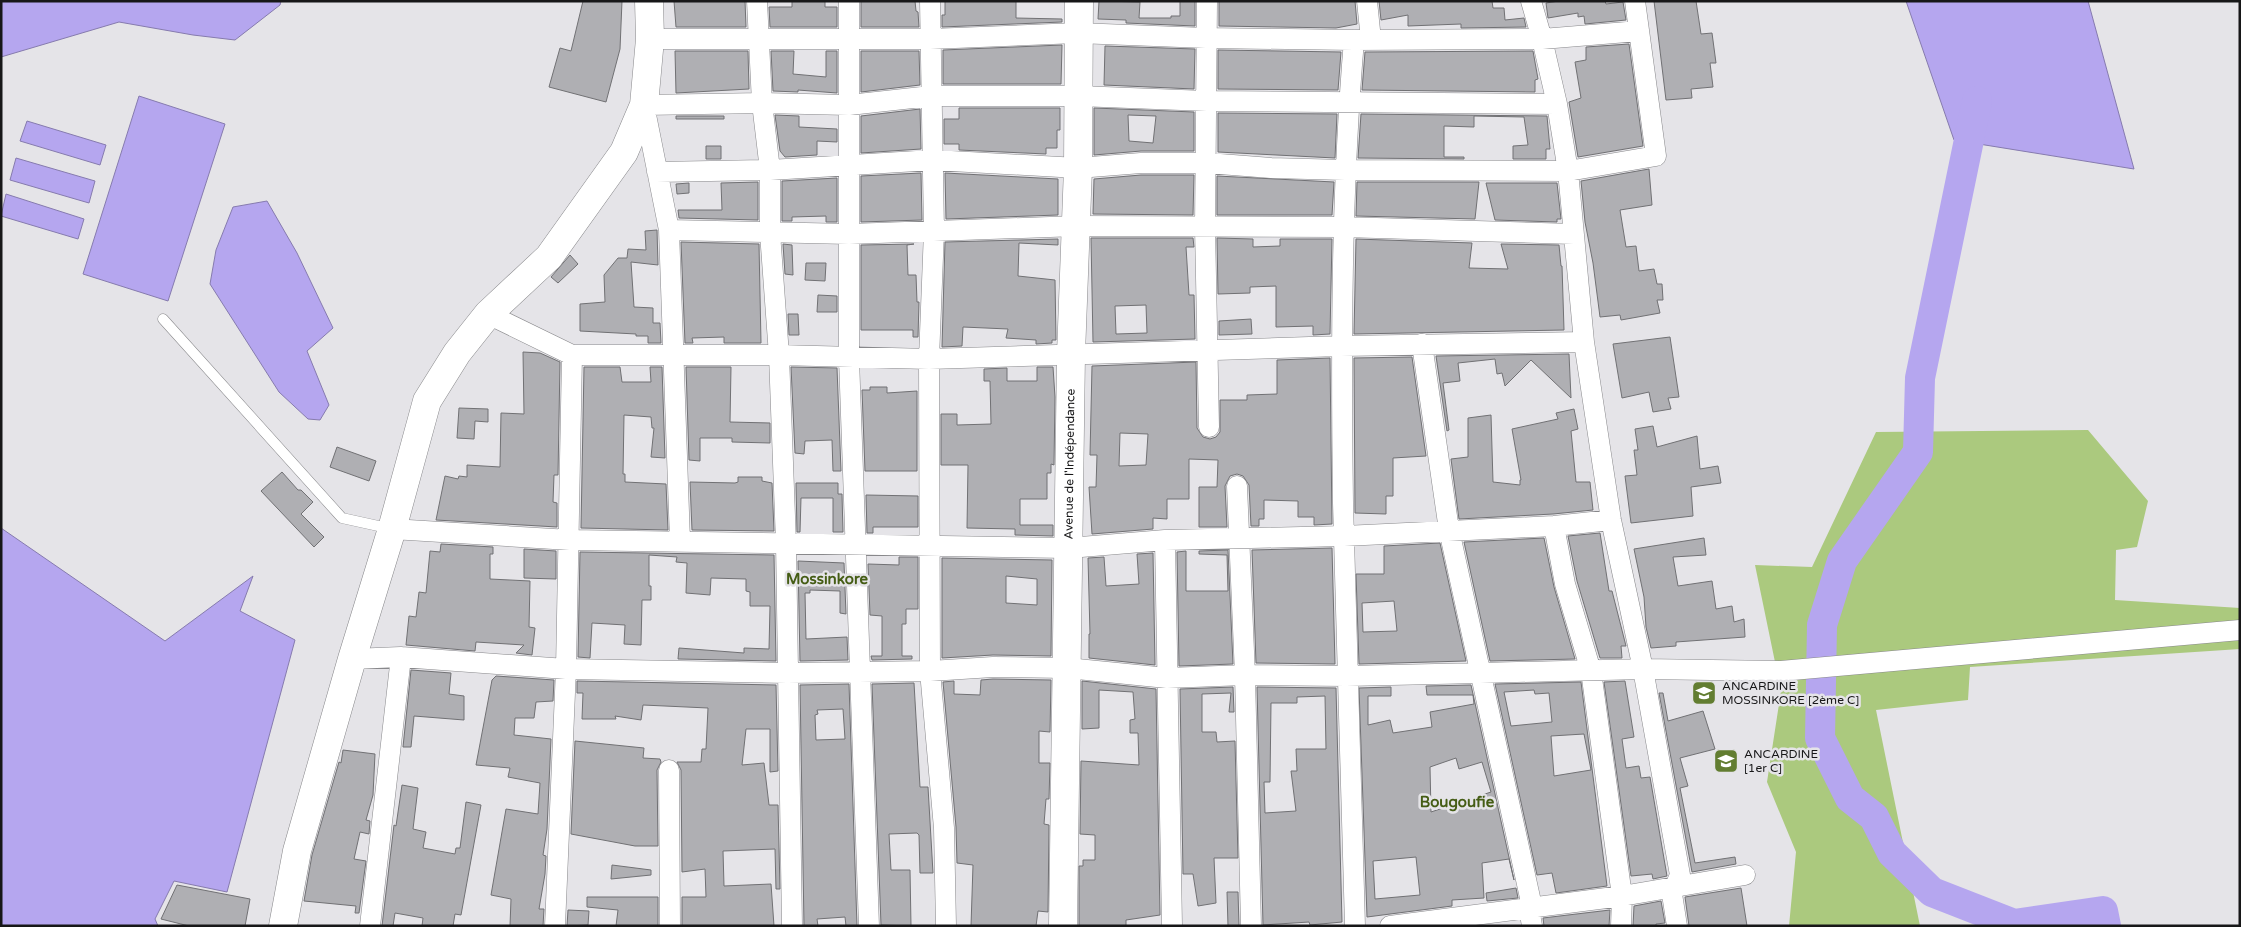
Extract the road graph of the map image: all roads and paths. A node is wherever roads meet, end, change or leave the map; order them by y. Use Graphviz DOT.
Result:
graph roads {
  1 [pos="649,1"];
  2 [pos="757,1"];
  3 [pos="849,1"];
  4 [pos="930,1"];
  5 [pos="1078,1"];
  6 [pos="1206,1"];
  7 [pos="1367,1"];
  8 [pos="1531,1"];
  9 [pos="1635,1"];
  10 [pos="1639,31"];
  11 [pos="1077,33"];
  12 [pos="1206,38"];
  13 [pos="758,39"];
  14 [pos="849,39"];
  15 [pos="930,39"];
  16 [pos="1542,39"];
  17 [pos="650,40"];
  18 [pos="1362,40"];
  19 [pos="931,96"];
  20 [pos="1078,96"];
  21 [pos="1207,100"];
  22 [pos="1349,101"];
  23 [pos="762,103"];
  24 [pos="1557,104"];
  25 [pos="644,105"];
  26 [pos="849,105"];
  27 [pos="932,160"];
  28 [pos="1207,163"];
  29 [pos="848,166"];
  30 [pos="1078,168"];
  31 [pos="770,170"];
  32 [pos="1345,170"];
  33 [pos="1568,171"];
  34 [pos="657,172"];
  35 [pos="1077,226"];
  36 [pos="1205,227"];
  37 [pos="1343,227"];
  38 [pos="668,230"];
  39 [pos="934,231"];
  40 [pos="770,233"];
  41 [pos="849,234"];
  42 [pos="1574,234"];
  43 [pos="488,314"];
  44 [pos="163,319"];
  45 [pos="1584,342"];
  46 [pos="1422,344"];
  47 [pos="1341,346"];
  48 [pos="1208,351"];
  49 [pos="1071,354"];
  50 [pos="572,355"];
  51 [pos="778,355"];
  52 [pos="675,356"];
  53 [pos="849,358"];
  54 [pos="929,359"];
  55 [pos="1209,427"];
  56 [pos="1237,486"];
  57 [pos="1611,520"];
  58 [pos="1554,526"];
  59 [pos="392,529"];
  60 [pos="1449,530"];
  61 [pos="1344,536"];
  62 [pos="1239,538"];
  63 [pos="570,540"];
  64 [pos="1165,540"];
  65 [pos="680,542"];
  66 [pos="786,543"];
  67 [pos="857,544"];
  68 [pos="929,545"];
  69 [pos="1069,548"];
  70 [pos="2240,630"];
  71 [pos="401,657"];
  72 [pos="352,659"];
  73 [pos="1067,668"];
  74 [pos="566,669"];
  75 [pos="1643,669"];
  76 [pos="930,671"];
  77 [pos="1591,671"];
  78 [pos="861,673"];
  79 [pos="1480,673"];
  80 [pos="787,674"];
  81 [pos="1245,675"];
  82 [pos="1346,676"];
  83 [pos="1167,678"];
  84 [pos="669,770"];
  85 [pos="1744,875"];
  86 [pos="1676,887"];
  87 [pos="1622,896"];
  88 [pos="1530,917"];
  89 [pos="283,926"];
  90 [pos="370,926"];
  91 [pos="555,926"];
  92 [pos="670,926"];
  93 [pos="792,926"];
  94 [pos="869,926"];
  95 [pos="946,926"];
  96 [pos="1063,926"];
  97 [pos="1172,926"];
  98 [pos="1250,926"];
  99 [pos="1355,926"];
  100 [pos="1390,926"];
  101 [pos="1621,926"];
  102 [pos="1676,926"];
  1 -- 17 [label="main road"];
  2 -- 13 [label="street"];
  3 -- 14 [label="street"];
  4 -- 15 [label="street"];
  5 -- 11 [label="main road, Avenue de l'Indépendance"];
  6 -- 12 [label="street"];
  7 -- 18 [label="street"];
  8 -- 16 [label="street"];
  9 -- 10 [label="street"];
  10 -- 16 [label="street"];
  10 -- 33 [label="street"];
  11 -- 12 [label="street"];
  11 -- 15 [label="street"];
  11 -- 20 [label="main road, Avenue de l'Indépendance"];
  12 -- 18 [label="street"];
  12 -- 21 [label="street"];
  13 -- 14 [label="street"];
  13 -- 17 [label="street"];
  13 -- 23 [label="street"];
  14 -- 15 [label="street"];
  14 -- 26 [label="street"];
  15 -- 19 [label="street"];
  16 -- 18 [label="street"];
  16 -- 24 [label="street"];
  17 -- 25 [label="main road"];
  18 -- 22 [label="street"];
  19 -- 20 [label="street"];
  19 -- 26 [label="street"];
  19 -- 27 [label="street"];
  20 -- 21 [label="street"];
  20 -- 30 [label="main road, Avenue de l'Indépendance"];
  21 -- 22 [label="street"];
  21 -- 28 [label="street"];
  22 -- 24 [label="street"];
  22 -- 32 [label="street"];
  23 -- 25 [label="street"];
  23 -- 26 [label="street"];
  23 -- 31 [label="street"];
  24 -- 33 [label="street"];
  25 -- 34 [label="street"];
  25 -- 43 [label="main road"];
  26 -- 29 [label="street"];
  27 -- 29 [label="street"];
  27 -- 30 [label="street"];
  27 -- 39 [label="street"];
  28 -- 30 [label="street"];
  28 -- 32 [label="street"];
  28 -- 36 [label="street"];
  29 -- 31 [label="street"];
  29 -- 41 [label="street"];
  30 -- 35 [label="main road, Avenue de l'Indépendance"];
  31 -- 34 [label="street"];
  31 -- 40 [label="street"];
  32 -- 33 [label="street"];
  32 -- 37 [label="street"];
  33 -- 42 [label="street"];
  34 -- 38 [label="street"];
  35 -- 36 [label="street"];
  35 -- 39 [label="street"];
  35 -- 49 [label="main road, Avenue de l'Indépendance"];
  36 -- 37 [label="street"];
  36 -- 48 [label="street"];
  37 -- 42 [label="street"];
  37 -- 47 [label="street"];
  38 -- 40 [label="street"];
  38 -- 52 [label="street"];
  39 -- 41 [label="street"];
  39 -- 54 [label="street"];
  40 -- 41 [label="street"];
  40 -- 51 [label="street"];
  41 -- 53 [label="street"];
  42 -- 45 [label="street"];
  43 -- 50 [label="street"];
  43 -- 59 [label="main road"];
  44 -- 59 [label="lane"];
  45 -- 46 [label="street"];
  45 -- 57 [label="street"];
  46 -- 47 [label="street"];
  46 -- 60 [label="street"];
  47 -- 48 [label="street"];
  47 -- 61 [label="street"];
  48 -- 49 [label="street"];
  48 -- 55 [label="street"];
  49 -- 54 [label="street"];
  49 -- 69 [label="main road, Avenue de l'Indépendance"];
  50 -- 52 [label="street"];
  50 -- 63 [label="street"];
  51 -- 52 [label="street"];
  51 -- 53 [label="street"];
  51 -- 66 [label="street"];
  52 -- 65 [label="street"];
  53 -- 54 [label="street"];
  53 -- 67 [label="street"];
  54 -- 68 [label="street"];
  56 -- 62 [label="street"];
  57 -- 58 [label="street"];
  57 -- 75 [label="street"];
  58 -- 60 [label="street"];
  58 -- 77 [label="street"];
  59 -- 63 [label="street"];
  59 -- 72 [label="main road"];
  60 -- 61 [label="street"];
  60 -- 79 [label="street"];
  61 -- 62 [label="street"];
  61 -- 82 [label="street"];
  62 -- 64 [label="street"];
  62 -- 81 [label="street"];
  63 -- 65 [label="street"];
  63 -- 74 [label="street"];
  64 -- 69 [label="street"];
  64 -- 83 [label="street"];
  65 -- 66 [label="street"];
  66 -- 67 [label="street"];
  66 -- 80 [label="street"];
  67 -- 68 [label="street"];
  67 -- 78 [label="street"];
  68 -- 69 [label="street"];
  68 -- 76 [label="street"];
  69 -- 73 [label="main road, Avenue de l'Indépendance"];
  70 -- 75 [label="street"];
  71 -- 72 [label="street"];
  71 -- 74 [label="street"];
  71 -- 90 [label="street"];
  72 -- 89 [label="main road"];
  73 -- 76 [label="street"];
  73 -- 83 [label="street"];
  73 -- 96 [label="main road, Avenue de l'Indépendance"];
  74 -- 80 [label="street"];
  74 -- 91 [label="street"];
  75 -- 77 [label="street"];
  75 -- 86 [label="street"];
  76 -- 78 [label="street"];
  76 -- 95 [label="street"];
  77 -- 79 [label="street"];
  77 -- 87 [label="street"];
  78 -- 80 [label="street"];
  78 -- 94 [label="street"];
  79 -- 82 [label="street"];
  79 -- 88 [label="street"];
  80 -- 93 [label="street"];
  81 -- 82 [label="street"];
  81 -- 83 [label="street"];
  81 -- 98 [label="street"];
  82 -- 99 [label="street"];
  83 -- 97 [label="street"];
  84 -- 92 [label="street"];
  85 -- 86 [label="street"];
  86 -- 87 [label="street"];
  86 -- 102 [label="street"];
  87 -- 88 [label="street"];
  87 -- 101 [label="street"];
  88 -- 100 [label="street"];
}
